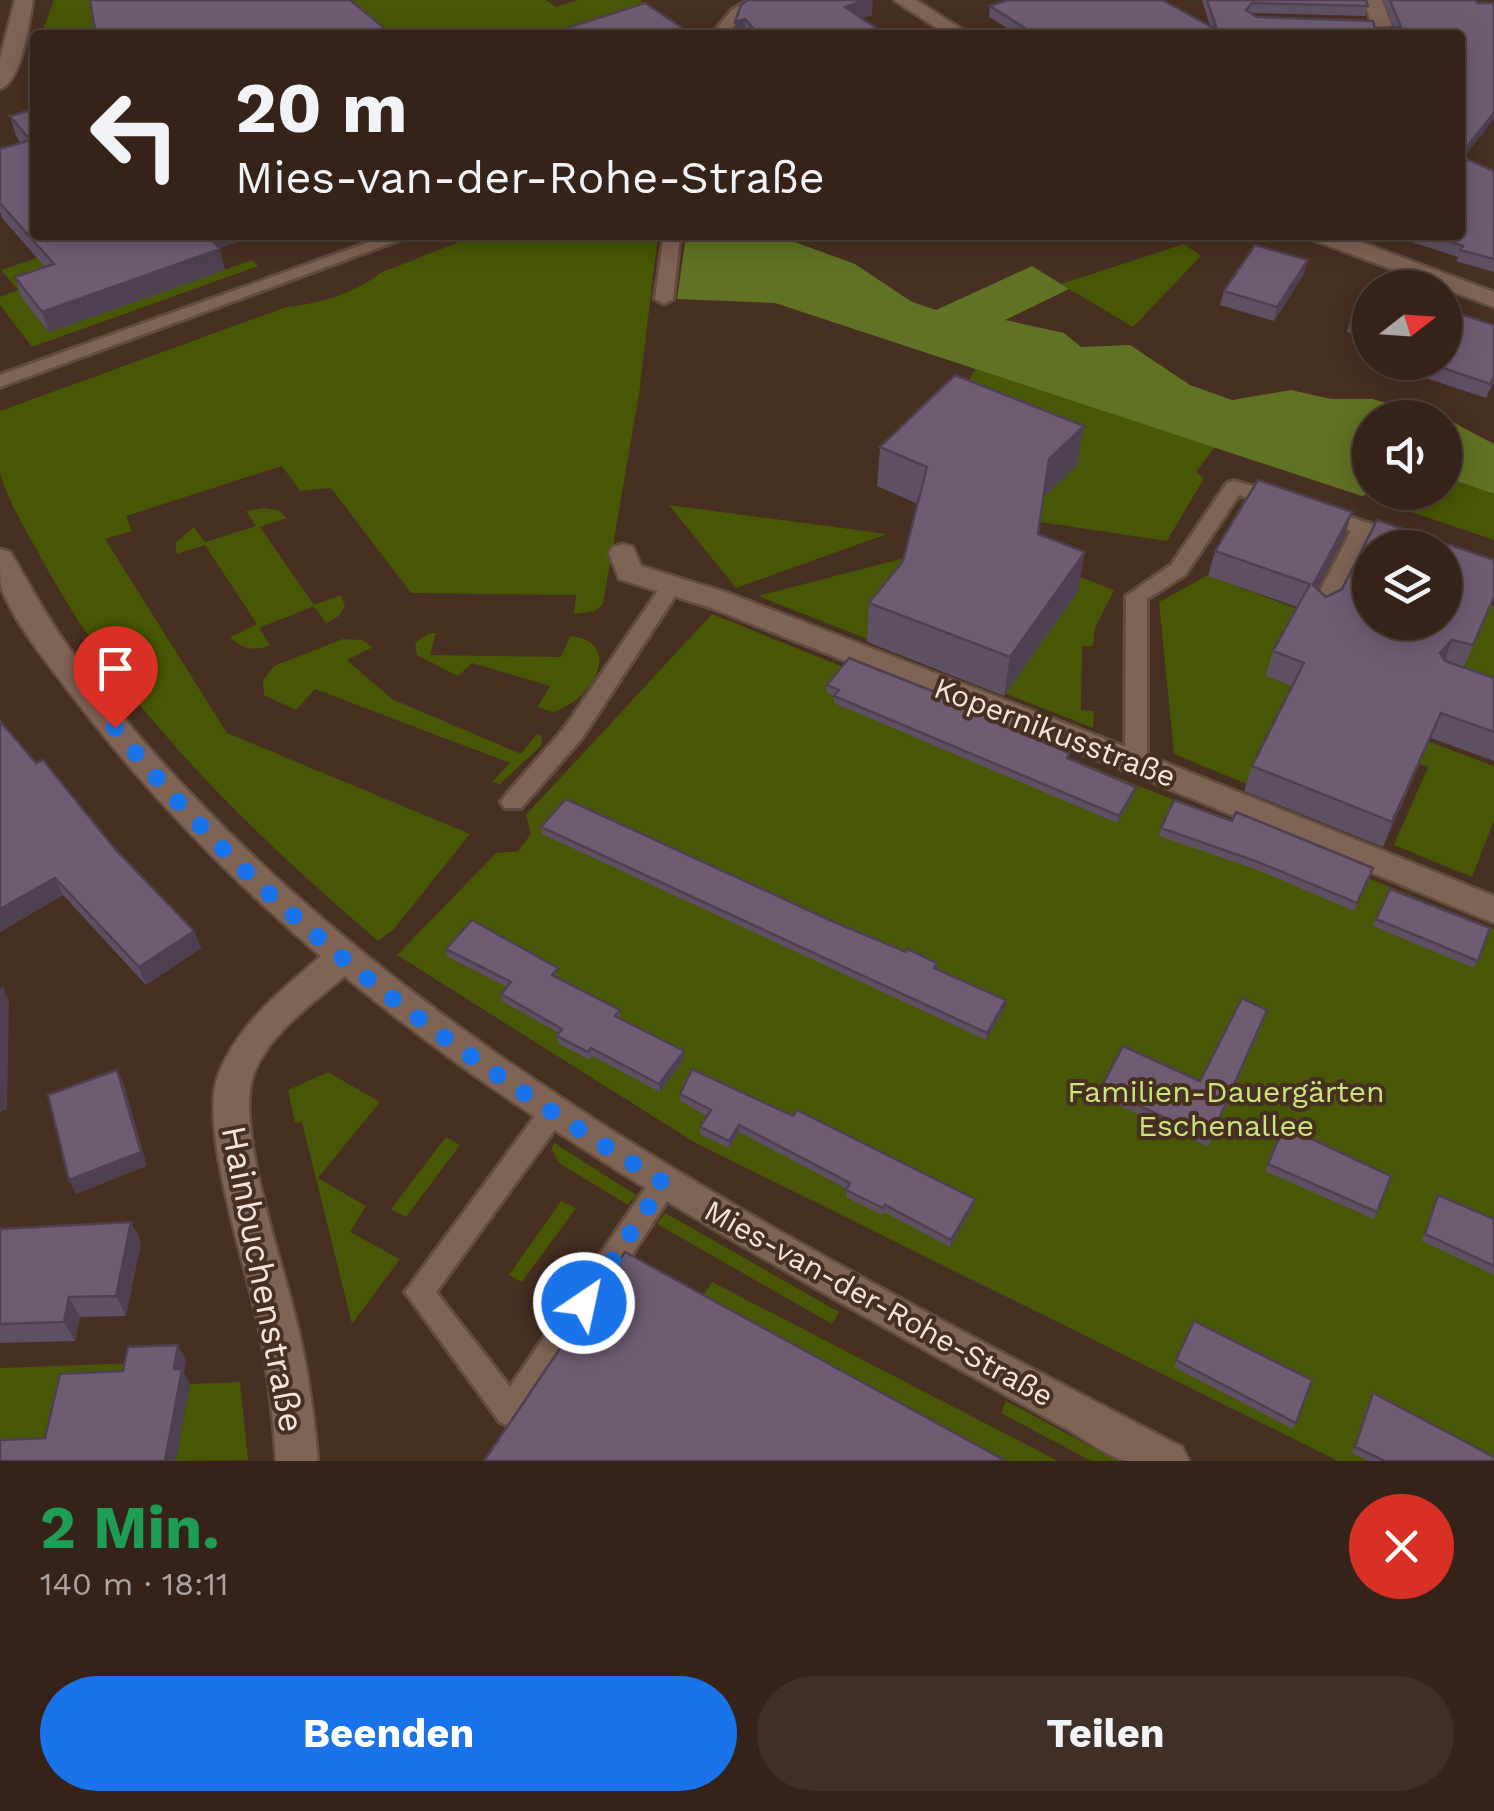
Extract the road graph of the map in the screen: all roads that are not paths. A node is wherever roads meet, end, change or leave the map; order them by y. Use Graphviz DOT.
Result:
graph roads {
  1 [pos="24,0"];
  2 [pos="760,0"];
  3 [pos="903,0"];
  4 [pos="1373,0"];
  5 [pos="1377,27"];
  6 [pos="723,30"];
  7 [pos="953,30"];
  8 [pos="0,83"];
  9 [pos="373,240"];
  10 [pos="671,240"];
  11 [pos="1334,240"];
  12 [pos="664,299"];
  13 [pos="1494,300"];
  14 [pos="0,382"];
  15 [pos="1363,528"];
  16 [pos="1369,530"];
  17 [pos="623,553"];
  18 [pos="0,558"];
  19 [pos="673,584"];
  20 [pos="1320,612"];
  21 [pos="1136,763"];
  22 [pos="513,802"];
  23 [pos="1494,910"];
  24 [pos="340,960"];
  25 [pos="552,1113"];
  26 [pos="664,1183"];
  27 [pos="298,1461"];
  28 [pos="1168,1461"];
  1 -- 8 [label="street"];
  2 -- 6 [label="lane"];
  3 -- 7 [label="street"];
  4 -- 5 [label="street"];
  9 -- 14 [label="lane"];
  10 -- 12 [label="lane"];
  11 -- 13 [label="street"];
  15 -- 16 [label="lane"];
  15 -- 20 [label="lane"];
  15 -- 21 [label="lane"];
  17 -- 19 [label="street, Kopernikusstraße"];
  18 -- 24 [label="street, Mies-van-der-Rohe-Straße"];
  19 -- 21 [label="street, Kopernikusstraße"];
  19 -- 22 [label="lane"];
  21 -- 23 [label="street, Kopernikusstraße"];
  24 -- 25 [label="street, Mies-van-der-Rohe-Straße"];
  24 -- 27 [label="street, Hainbuchenstraße"];
  25 -- 26 [label="street, Mies-van-der-Rohe-Straße"];
  25 -- 26 [label="lane"];
  26 -- 28 [label="street, Mies-van-der-Rohe-Straße"];
}
